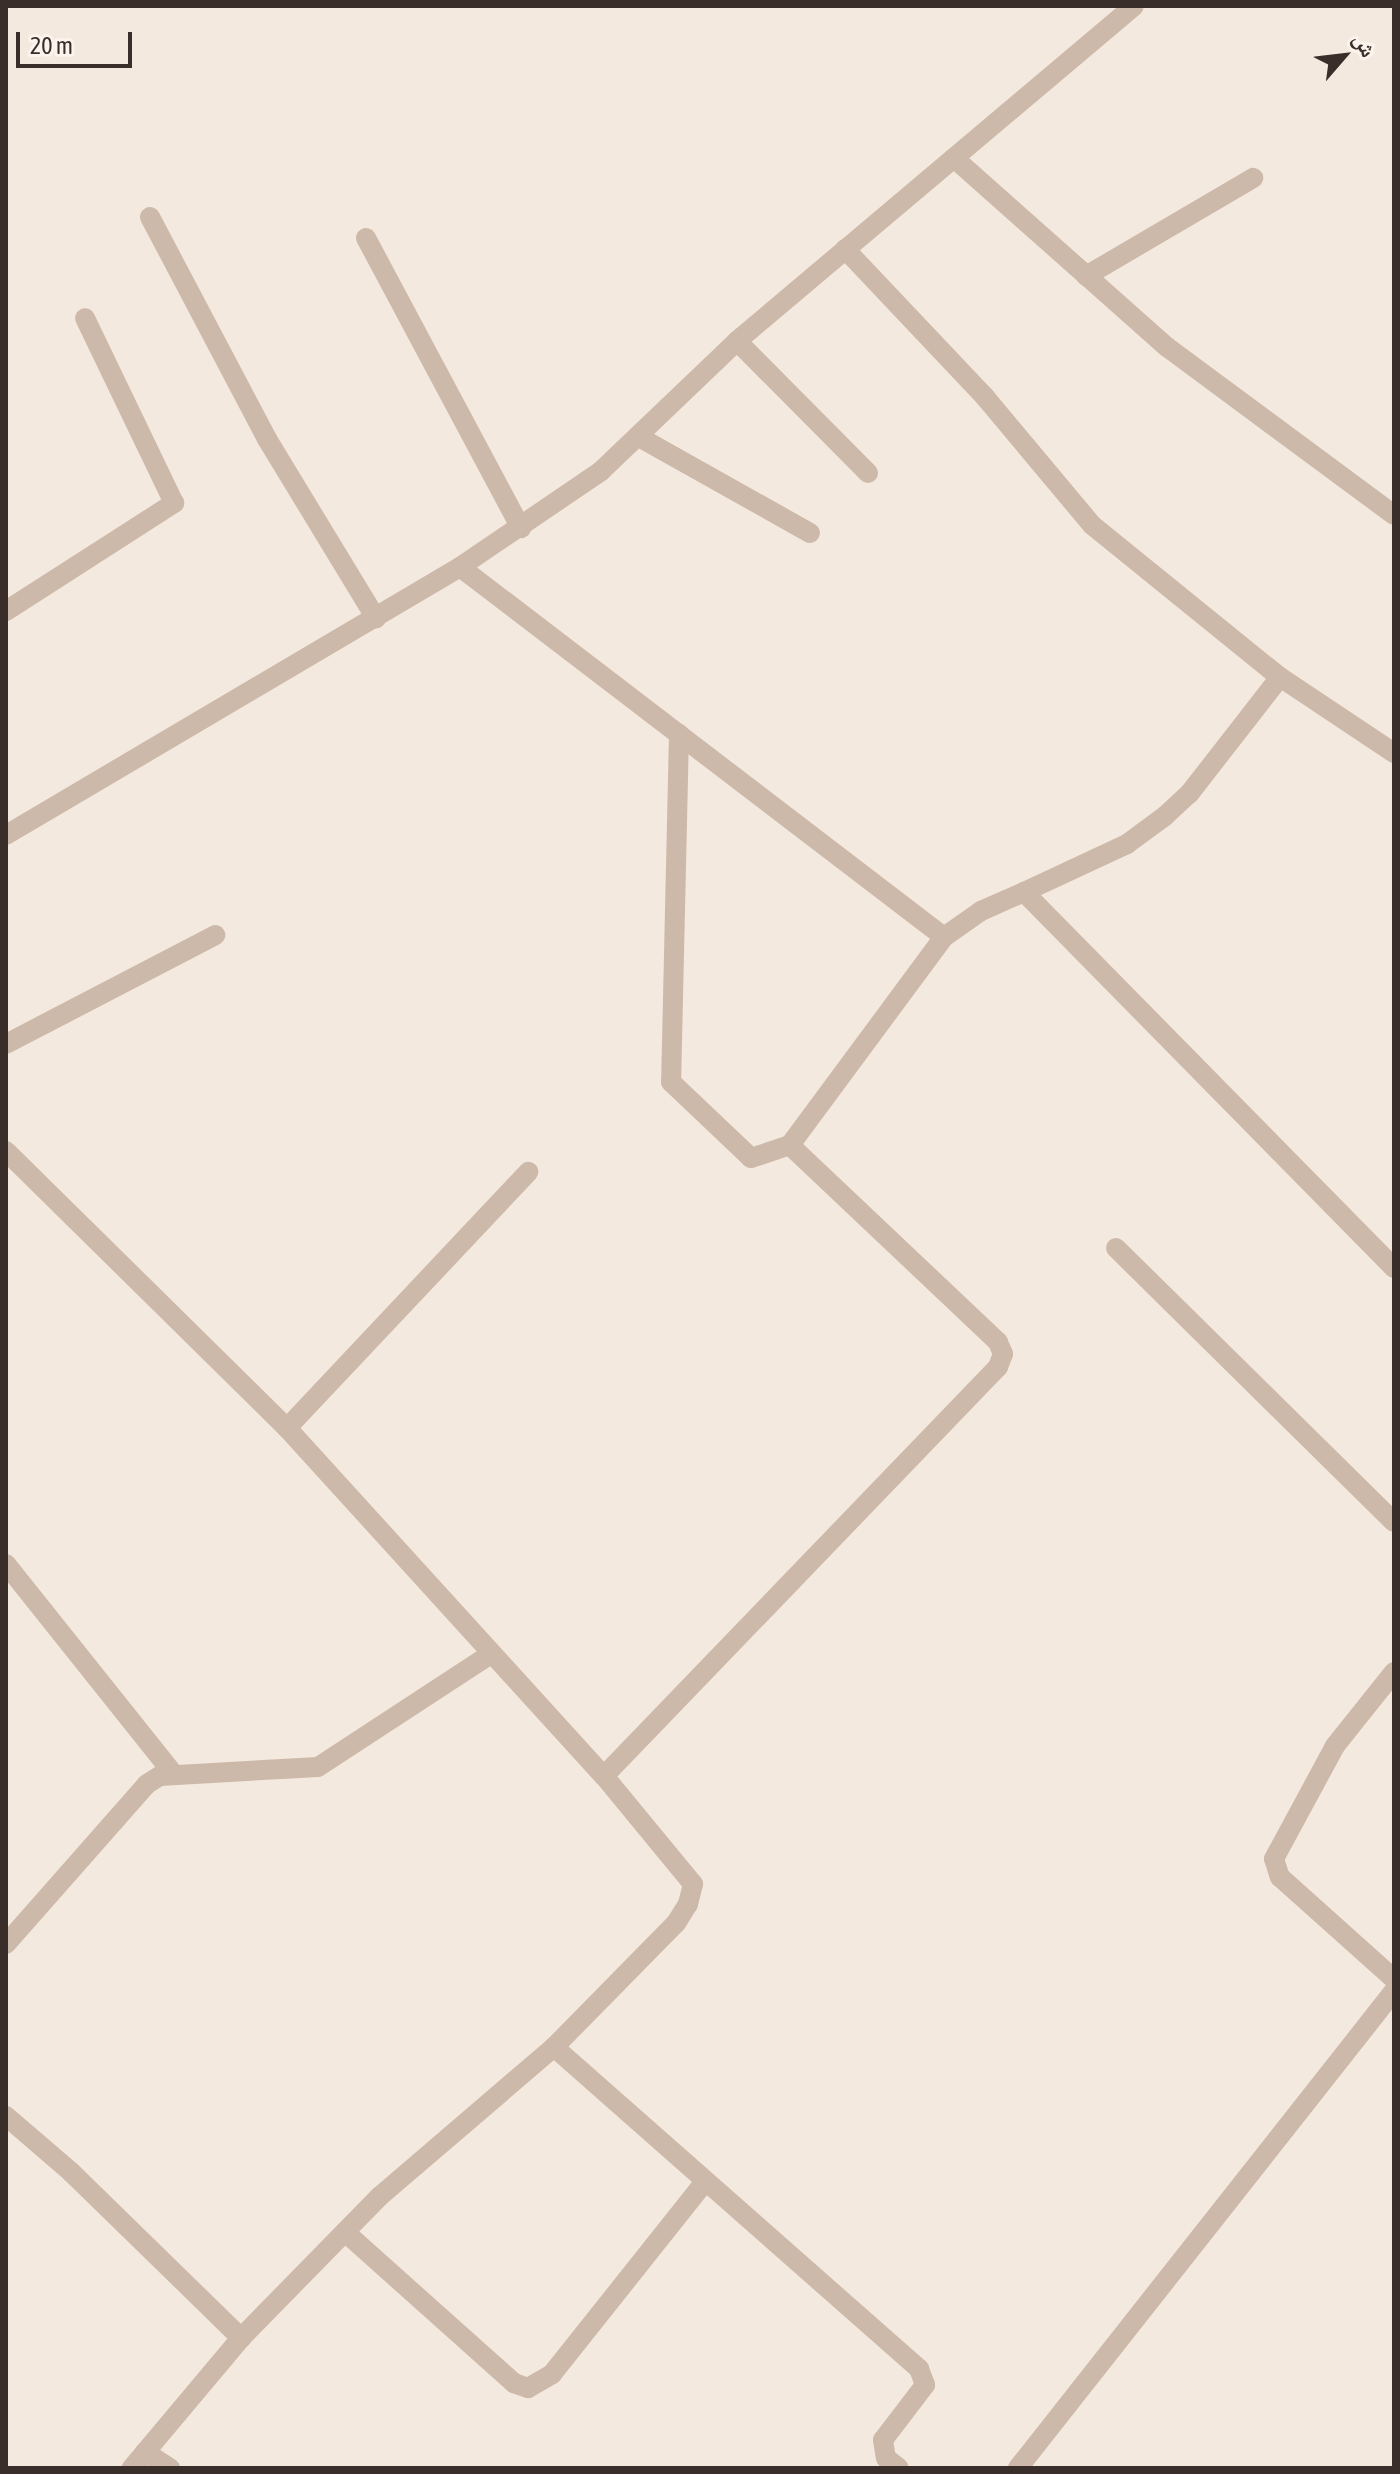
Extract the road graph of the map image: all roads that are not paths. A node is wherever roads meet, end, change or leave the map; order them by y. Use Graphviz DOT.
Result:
graph roads {
  1 [pos="1134,6"];
  2 [pos="954,158"];
  3 [pos="1253,178"];
  4 [pos="150,217"];
  5 [pos="366,238"];
  6 [pos="845,249"];
  7 [pos="1086,276"];
  8 [pos="85,318"];
  9 [pos="737,341"];
  10 [pos="639,437"];
  11 [pos="868,473"];
  12 [pos="1389,505"];
  13 [pos="521,528"];
  14 [pos="810,533"];
  15 [pos="460,567"];
  16 [pos="6,611"];
  17 [pos="376,618"];
  18 [pos="1280,677"];
  19 [pos="679,734"];
  20 [pos="1394,753"];
  21 [pos="6,835"];
  22 [pos="1024,892"];
  23 [pos="215,935"];
  24 [pos="944,937"];
  25 [pos="6,1044"];
  26 [pos="790,1145"];
  27 [pos="6,1151"];
  28 [pos="528,1172"];
  29 [pos="1116,1248"];
  30 [pos="1394,1268"];
  31 [pos="287,1428"];
  32 [pos="1394,1522"];
  33 [pos="6,1564"];
  34 [pos="489,1655"];
  35 [pos="1394,1672"];
  36 [pos="173,1773"];
  37 [pos="604,1776"];
  38 [pos="6,1944"];
  39 [pos="1394,1979"];
  40 [pos="1394,1991"];
  41 [pos="554,2047"];
  42 [pos="6,2116"];
  43 [pos="704,2183"];
  44 [pos="345,2232"];
  45 [pos="241,2338"];
  46 [pos="145,2452"];
  47 [pos="132,2468"];
  48 [pos="170,2468"];
  49 [pos="899,2468"];
  50 [pos="1018,2468"];
  1 -- 2 [label="street"];
  2 -- 6 [label="street"];
  2 -- 7 [label="street"];
  3 -- 7 [label="street"];
  4 -- 17 [label="street"];
  5 -- 13 [label="street"];
  6 -- 9 [label="street"];
  6 -- 18 [label="street"];
  7 -- 12 [label="street"];
  8 -- 16 [label="street"];
  9 -- 10 [label="street"];
  9 -- 11 [label="street"];
  10 -- 13 [label="street"];
  10 -- 14 [label="street"];
  13 -- 15 [label="street"];
  15 -- 17 [label="street"];
  15 -- 19 [label="street"];
  17 -- 21 [label="street"];
  18 -- 20 [label="street"];
  18 -- 22 [label="street"];
  19 -- 24 [label="street"];
  19 -- 26 [label="street"];
  22 -- 24 [label="street"];
  22 -- 30 [label="street"];
  23 -- 25 [label="street"];
  24 -- 26 [label="street"];
  26 -- 37 [label="street"];
  27 -- 31 [label="street"];
  28 -- 31 [label="street"];
  29 -- 32 [label="street"];
  31 -- 34 [label="street"];
  33 -- 36 [label="street"];
  34 -- 36 [label="street"];
  34 -- 37 [label="street"];
  35 -- 39 [label="street"];
  36 -- 38 [label="street"];
  37 -- 41 [label="street"];
  40 -- 50 [label="street"];
  41 -- 43 [label="street"];
  41 -- 44 [label="street"];
  42 -- 45 [label="street"];
  43 -- 44 [label="street"];
  43 -- 49 [label="street"];
  44 -- 45 [label="street"];
  45 -- 46 [label="street"];
  46 -- 47 [label="street"];
  46 -- 48 [label="street"];
}
